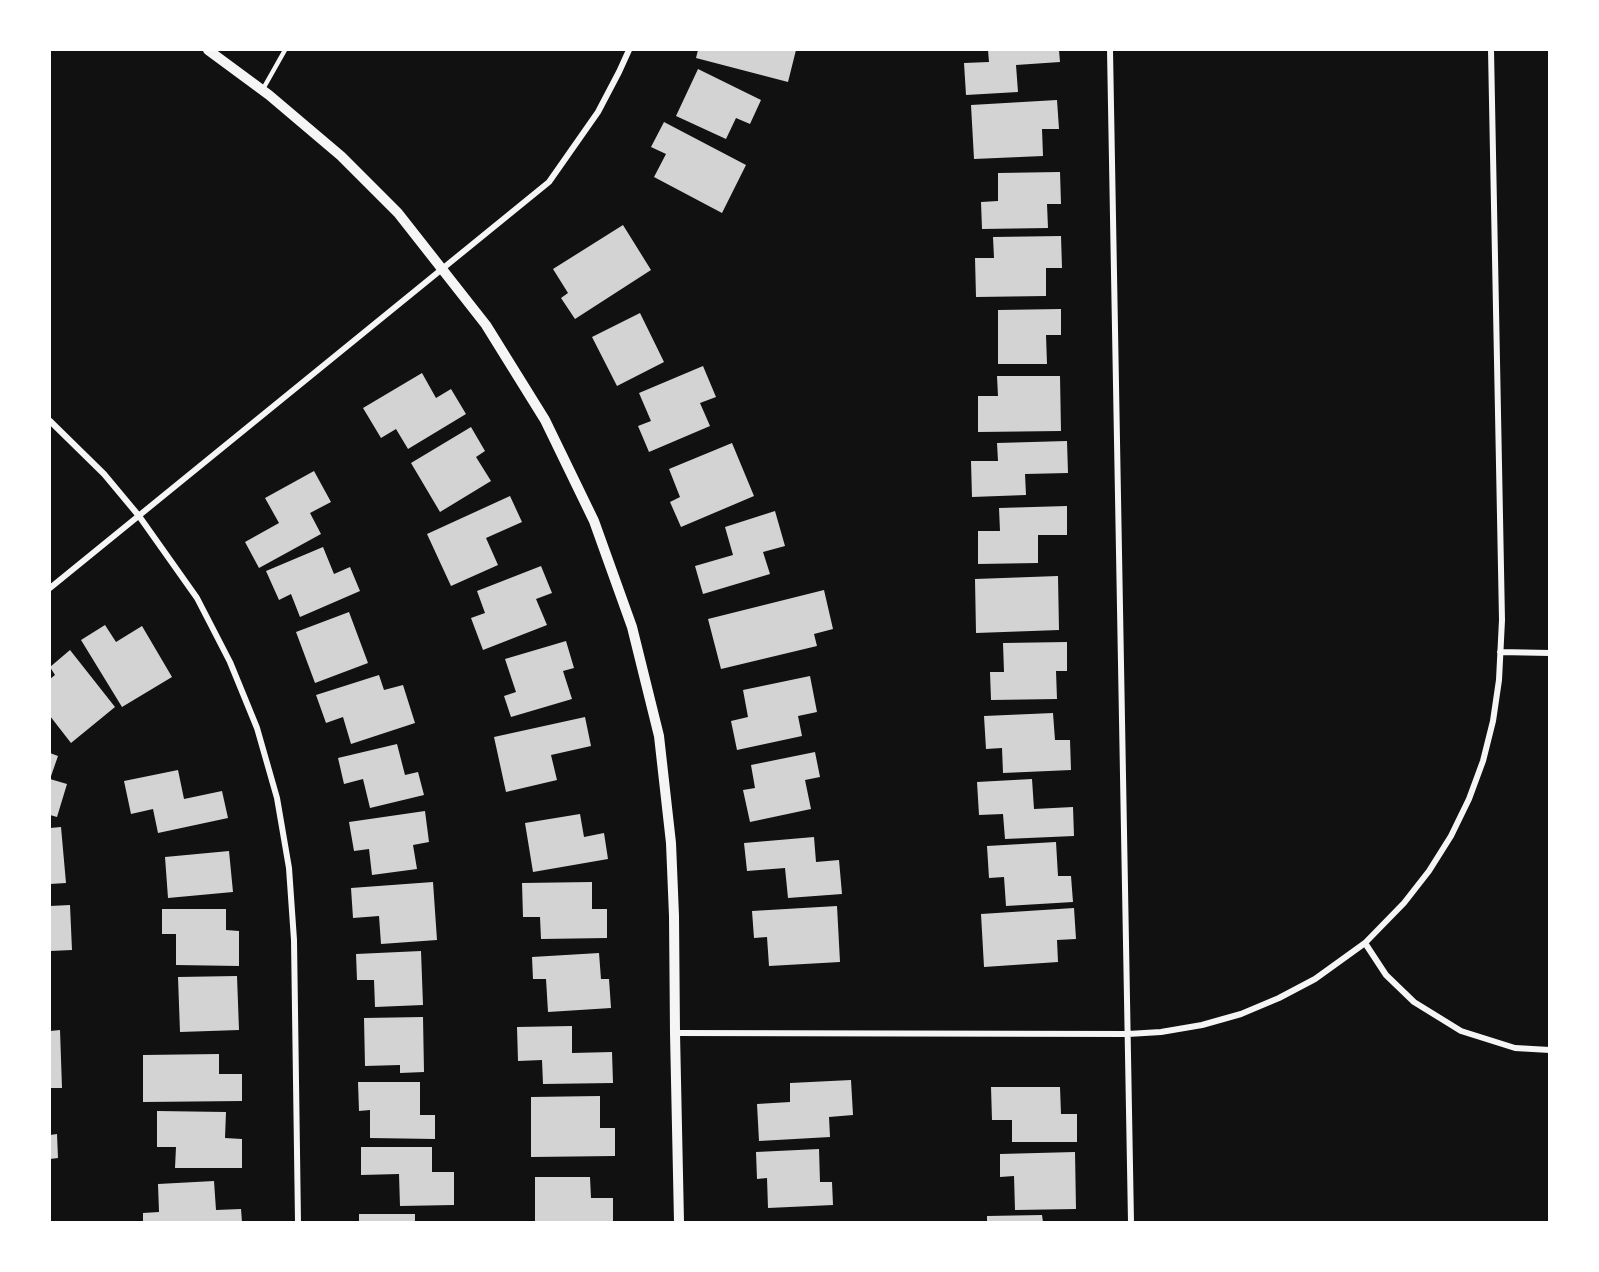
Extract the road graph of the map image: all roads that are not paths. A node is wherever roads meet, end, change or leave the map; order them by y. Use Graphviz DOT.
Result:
graph roads {
  1 [pos="208,50"];
  2 [pos="285,50"];
  3 [pos="629,50"];
  4 [pos="1110,50"];
  5 [pos="1491,50"];
  6 [pos="262,91"];
  7 [pos="442,269"];
  8 [pos="50,422"];
  9 [pos="139,516"];
  10 [pos="50,588"];
  11 [pos="1500,652"];
  12 [pos="1550,654"];
  13 [pos="1365,943"];
  14 [pos="675,1034"];
  15 [pos="1128,1034"];
  16 [pos="1550,1050"];
  17 [pos="298,1222"];
  18 [pos="679,1222"];
  19 [pos="1131,1222"];
  1 -- 6 [label="street"];
  2 -- 6 [label="lane"];
  3 -- 7 [label="street"];
  4 -- 15 [label="street"];
  5 -- 11 [label="street"];
  6 -- 7 [label="street"];
  7 -- 9 [label="street"];
  7 -- 14 [label="street"];
  8 -- 9 [label="street"];
  9 -- 10 [label="street"];
  9 -- 17 [label="street"];
  11 -- 12 [label="street"];
  11 -- 13 [label="street"];
  13 -- 15 [label="street"];
  13 -- 16 [label="street"];
  14 -- 15 [label="street"];
  14 -- 18 [label="street"];
  15 -- 19 [label="street"];
}
